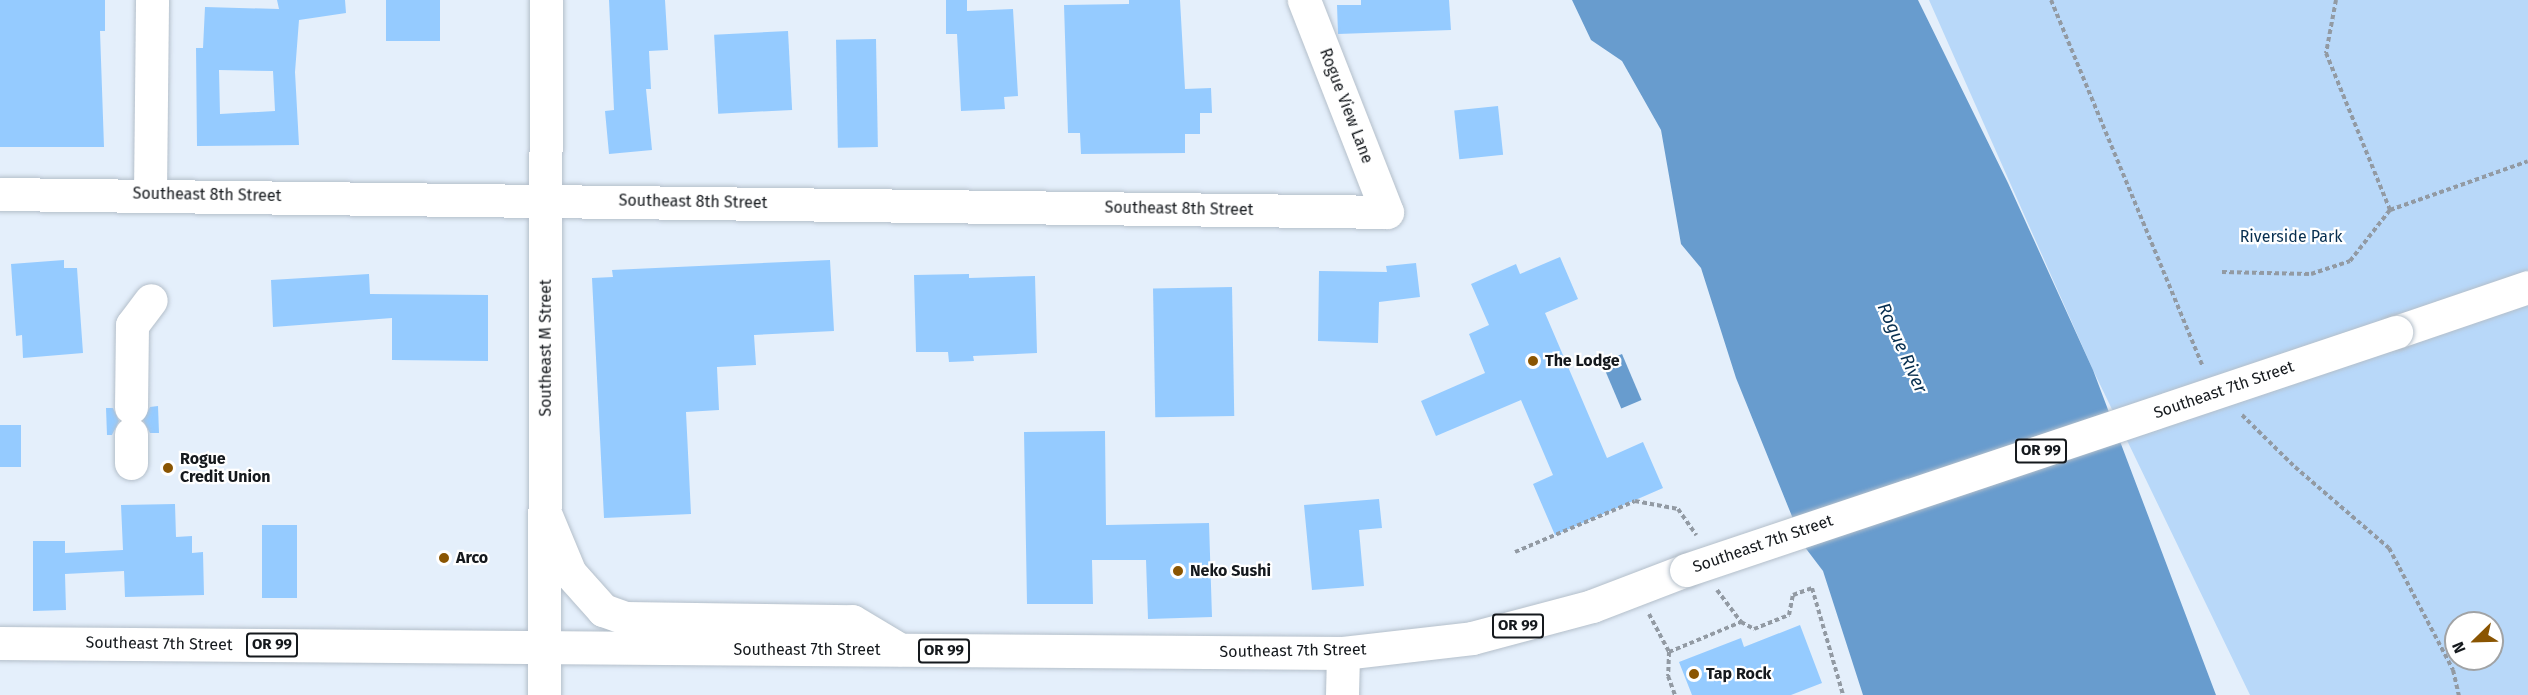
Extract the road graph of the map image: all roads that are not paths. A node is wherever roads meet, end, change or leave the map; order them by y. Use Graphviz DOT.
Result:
graph roads {
  1 [pos="152,0"];
  2 [pos="546,0"];
  3 [pos="1304,0"];
  4 [pos="0,194"];
  5 [pos="150,194"];
  6 [pos="548,200"];
  7 [pos="1387,212"];
  8 [pos="2528,288"];
  9 [pos="151,300"];
  10 [pos="131,435"];
  11 [pos="545,513"];
  12 [pos="0,643"];
  13 [pos="544,648"];
  14 [pos="900,650"];
  15 [pos="1343,653"];
  16 [pos="544,695"];
  17 [pos="1342,695"];
  1 -- 5 [label="main road"];
  2 -- 6 [label="main road, Southeast M Street"];
  3 -- 7 [label="main road, Rogue View Lane"];
  4 -- 5 [label="main road, Southeast 8th Street"];
  5 -- 6 [label="main road, Southeast 8th Street"];
  6 -- 7 [label="main road, Southeast 8th Street"];
  6 -- 11 [label="main road, Southeast M Street"];
  8 -- 15 [label="main road, Southeast 7th Street / OR 99, bridge"];
  9 -- 10 [label="main road"];
  11 -- 13 [label="main road, Southeast M Street"];
  11 -- 14 [label="main road"];
  12 -- 13 [label="main road, Southeast 7th Street / OR 99"];
  13 -- 14 [label="main road, Southeast 7th Street / OR 99"];
  13 -- 16 [label="main road, Southeast M Street"];
  14 -- 15 [label="main road, Southeast 7th Street / OR 99"];
  15 -- 17 [label="main road"];
}
